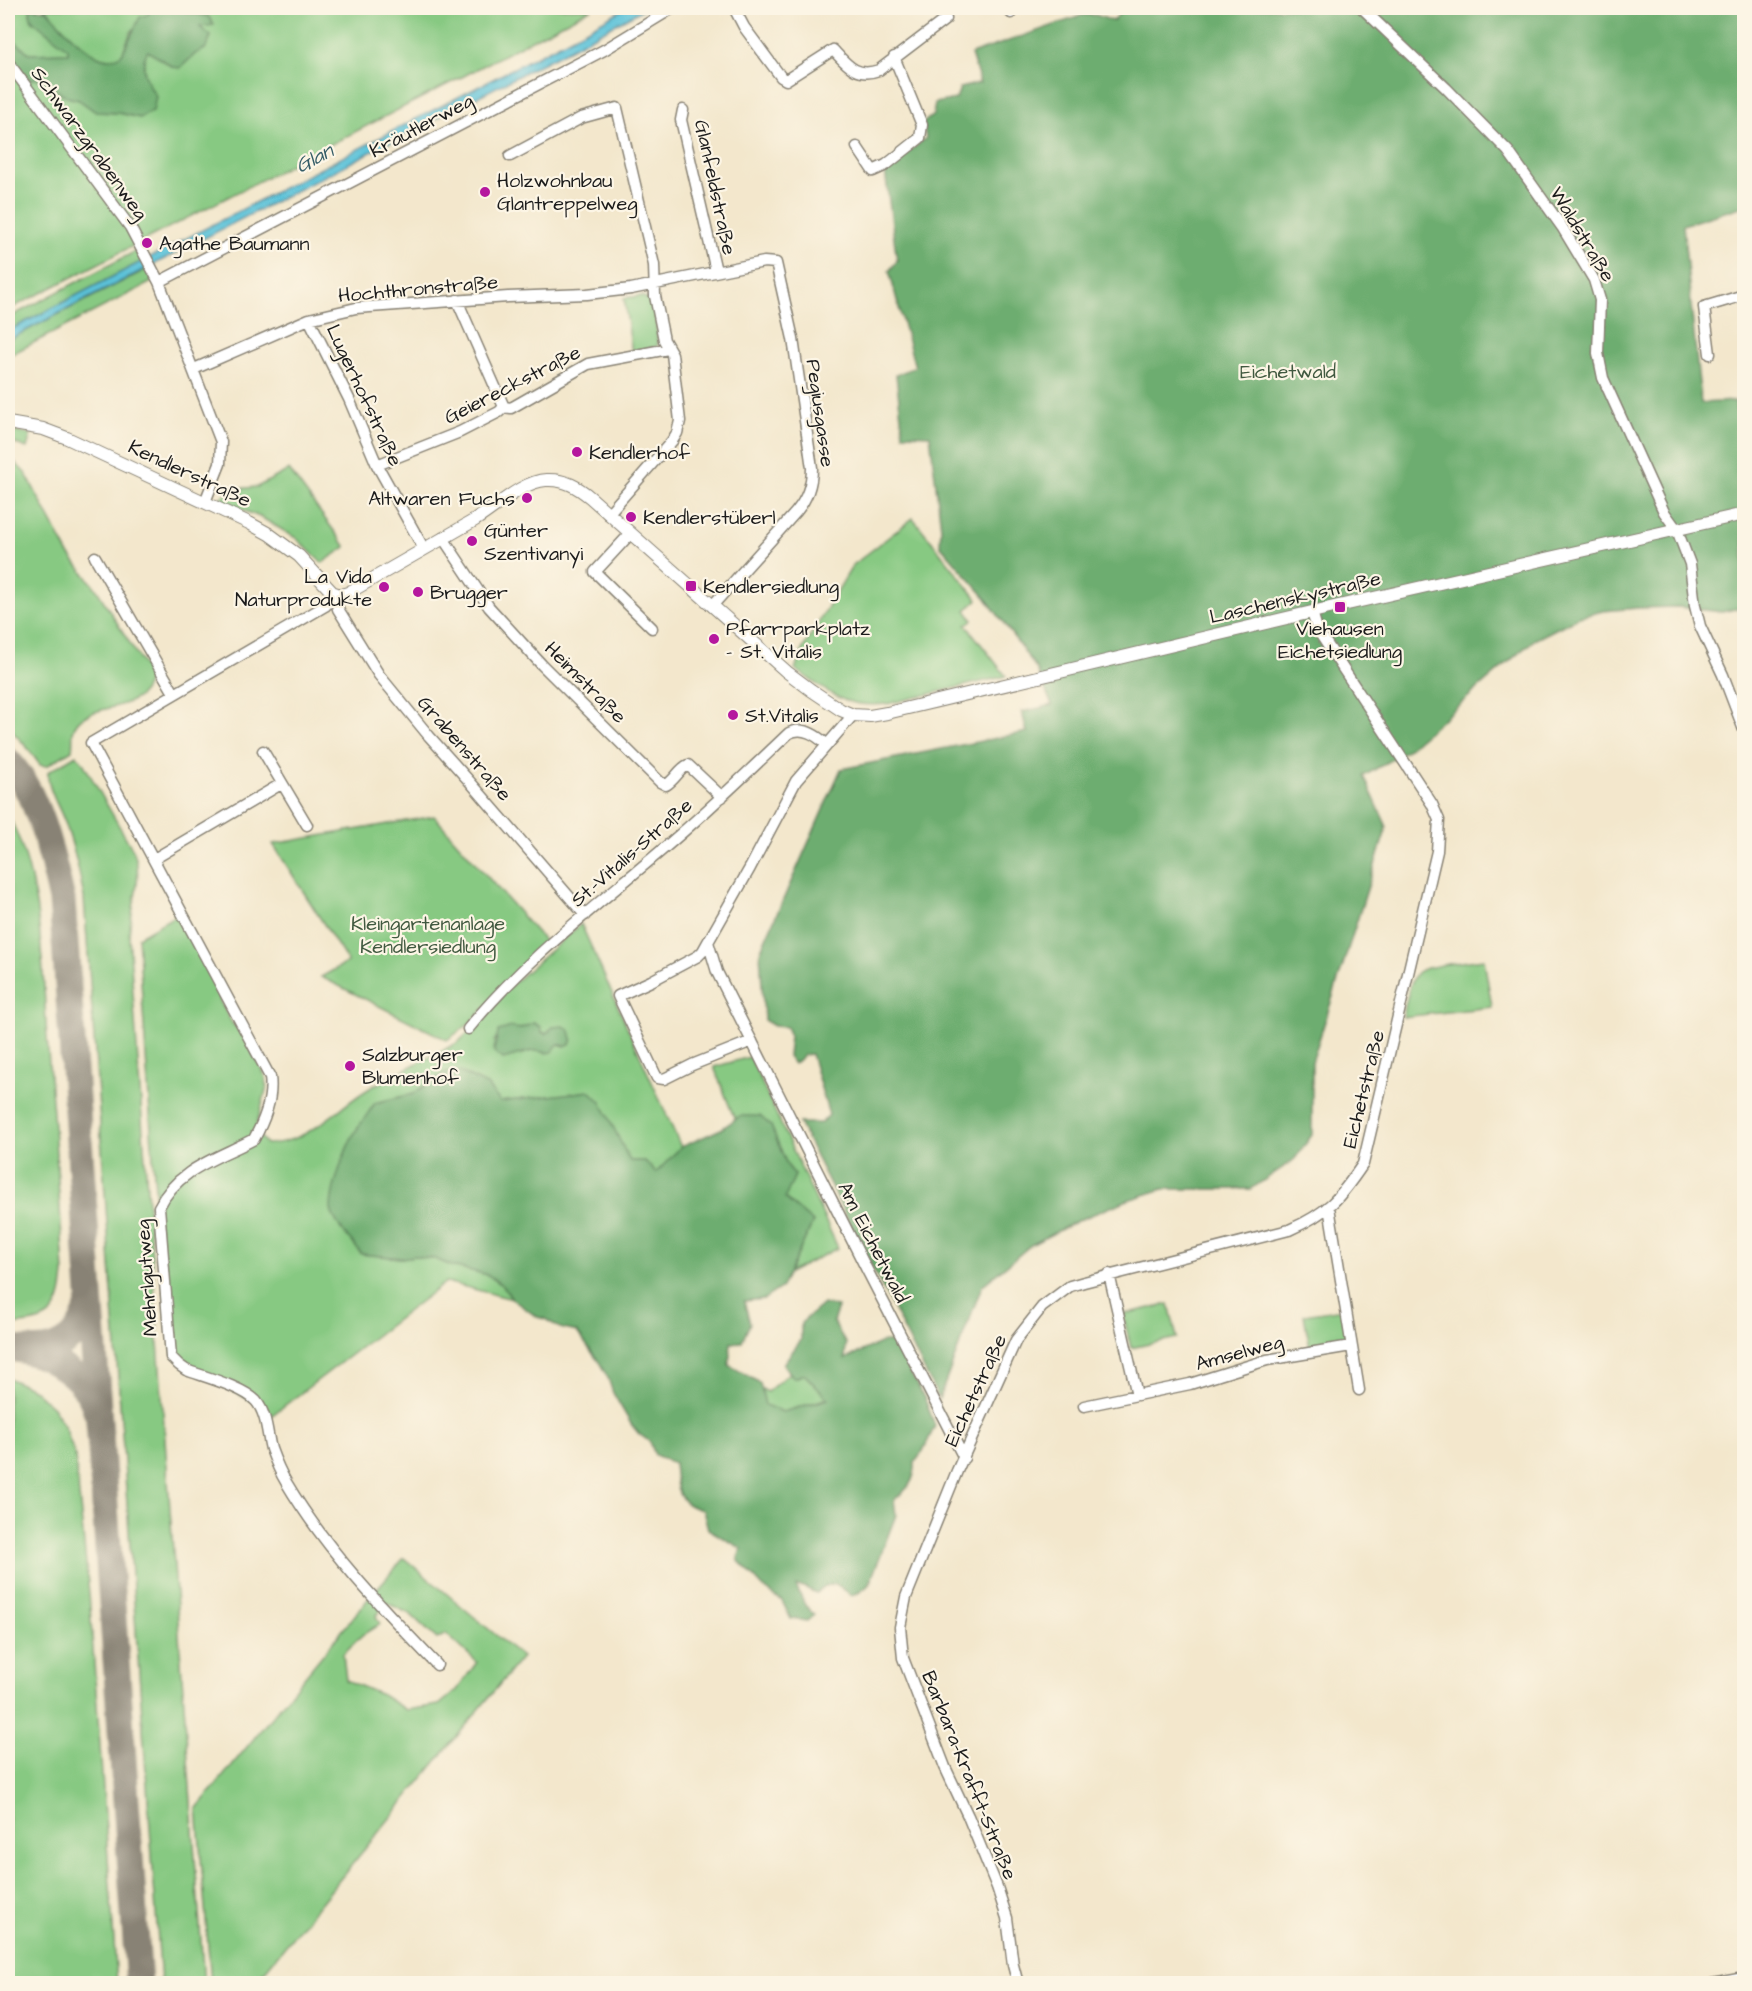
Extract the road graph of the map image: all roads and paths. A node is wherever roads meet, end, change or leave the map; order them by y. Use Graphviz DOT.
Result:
graph roads {
  1 [pos="674,8"];
  2 [pos="734,8"];
  3 [pos="943,8"];
  4 [pos="1362,8"];
  5 [pos="894,57"];
  6 [pos="8,62"];
  7 [pos="683,110"];
  8 [pos="857,147"];
  9 [pos="510,156"];
  10 [pos="776,263"];
  11 [pos="716,272"];
  12 [pos="157,280"];
  13 [pos="656,284"];
  14 [pos="1744,295"];
  15 [pos="457,300"];
  16 [pos="309,319"];
  17 [pos="668,349"];
  18 [pos="1710,354"];
  19 [pos="194,369"];
  20 [pos="504,407"];
  21 [pos="8,423"];
  22 [pos="377,465"];
  23 [pos="205,501"];
  24 [pos="608,514"];
  25 [pos="1744,514"];
  26 [pos="1677,530"];
  27 [pos="630,534"];
  28 [pos="443,538"];
  29 [pos="424,549"];
  30 [pos="95,557"];
  31 [pos="336,594"];
  32 [pos="712,606"];
  33 [pos="1312,612"];
  34 [pos="652,628"];
  35 [pos="174,693"];
  36 [pos="853,715"];
  37 [pos="1744,730"];
  38 [pos="826,744"];
  39 [pos="263,751"];
  40 [pos="281,784"];
  41 [pos="722,797"];
  42 [pos="307,825"];
  43 [pos="154,859"];
  44 [pos="585,915"];
  45 [pos="708,942"];
  46 [pos="468,1029"];
  47 [pos="752,1041"];
  48 [pos="1329,1208"];
  49 [pos="1110,1274"];
  50 [pos="1351,1346"];
  51 [pos="1359,1390"];
  52 [pos="1137,1395"];
  53 [pos="1084,1406"];
  54 [pos="964,1458"];
  55 [pos="912,1581"];
  56 [pos="437,1665"];
  57 [pos="1744,1978"];
  58 [pos="1726,1982"];
  59 [pos="1018,1983"];
  60 [pos="1712,1983"];
  1 -- 12 [label="street, Kräutlerweg"];
  2 -- 5 [label="street"];
  3 -- 5 [label="street"];
  4 -- 26 [label="street, Waldstraße"];
  5 -- 8 [label="street"];
  6 -- 12 [label="street, Schwarzgrabenweg"];
  7 -- 11 [label="street, Glanfeldstraße"];
  9 -- 13 [label="street"];
  10 -- 11 [label="street, Glanfeldstraße"];
  10 -- 32 [label="street, Pegiusgasse"];
  11 -- 13 [label="street, Glanfeldstraße"];
  12 -- 19 [label="street"];
  13 -- 15 [label="street, Hochthronstraße"];
  13 -- 17 [label="street"];
  14 -- 18 [label="street"];
  15 -- 16 [label="street, Hochthronstraße"];
  15 -- 20 [label="street"];
  16 -- 19 [label="street, Hochthronstraße"];
  16 -- 22 [label="street, Lugerhofstraße"];
  17 -- 20 [label="street, Geiereckstraße"];
  17 -- 24 [label="street"];
  19 -- 23 [label="street"];
  20 -- 22 [label="street, Geiereckstraße"];
  21 -- 23 [label="street, Kendlerstraße"];
  22 -- 29 [label="street, Lugerhofstraße"];
  23 -- 31 [label="street, Kendlerstraße"];
  24 -- 27 [label="street"];
  24 -- 28 [label="street"];
  25 -- 26 [label="street, Laschenskystraße"];
  26 -- 33 [label="street, Laschenskystraße"];
  26 -- 37 [label="street, Waldstraße"];
  27 -- 32 [label="street"];
  27 -- 34 [label="street"];
  28 -- 29 [label="street"];
  28 -- 41 [label="street, Heimstraße"];
  29 -- 31 [label="street"];
  30 -- 35 [label="street"];
  31 -- 35 [label="street"];
  31 -- 44 [label="street, Grabenstraße"];
  32 -- 36 [label="street"];
  33 -- 36 [label="street, Laschenskystraße"];
  33 -- 48 [label="street, Eichetstraße"];
  35 -- 43 [label="street, Mehrlgutweg"];
  36 -- 38 [label="street"];
  38 -- 41 [label="street, St.-Vitalis-Straße"];
  38 -- 45 [label="street"];
  39 -- 40 [label="street"];
  40 -- 42 [label="street"];
  40 -- 43 [label="street"];
  41 -- 44 [label="street, St.-Vitalis-Straße"];
  43 -- 56 [label="street, Mehrlgutweg"];
  44 -- 46 [label="street, St.-Vitalis-Straße"];
  45 -- 47 [label="street, Am Eichetwald"];
  45 -- 47 [label="street"];
  47 -- 54 [label="street, Am Eichetwald"];
  48 -- 49 [label="street, Eichetstraße"];
  48 -- 50 [label="street"];
  49 -- 52 [label="street"];
  49 -- 54 [label="street, Eichetstraße"];
  50 -- 51 [label="street"];
  50 -- 52 [label="street, Amselweg"];
  52 -- 53 [label="street, Amselweg"];
  54 -- 55 [label="street, Eichetstraße"];
  55 -- 59 [label="street, Barbara-Krafft-Straße"];
  57 -- 58 [label="street"];
  58 -- 60 [label="street"];
}
